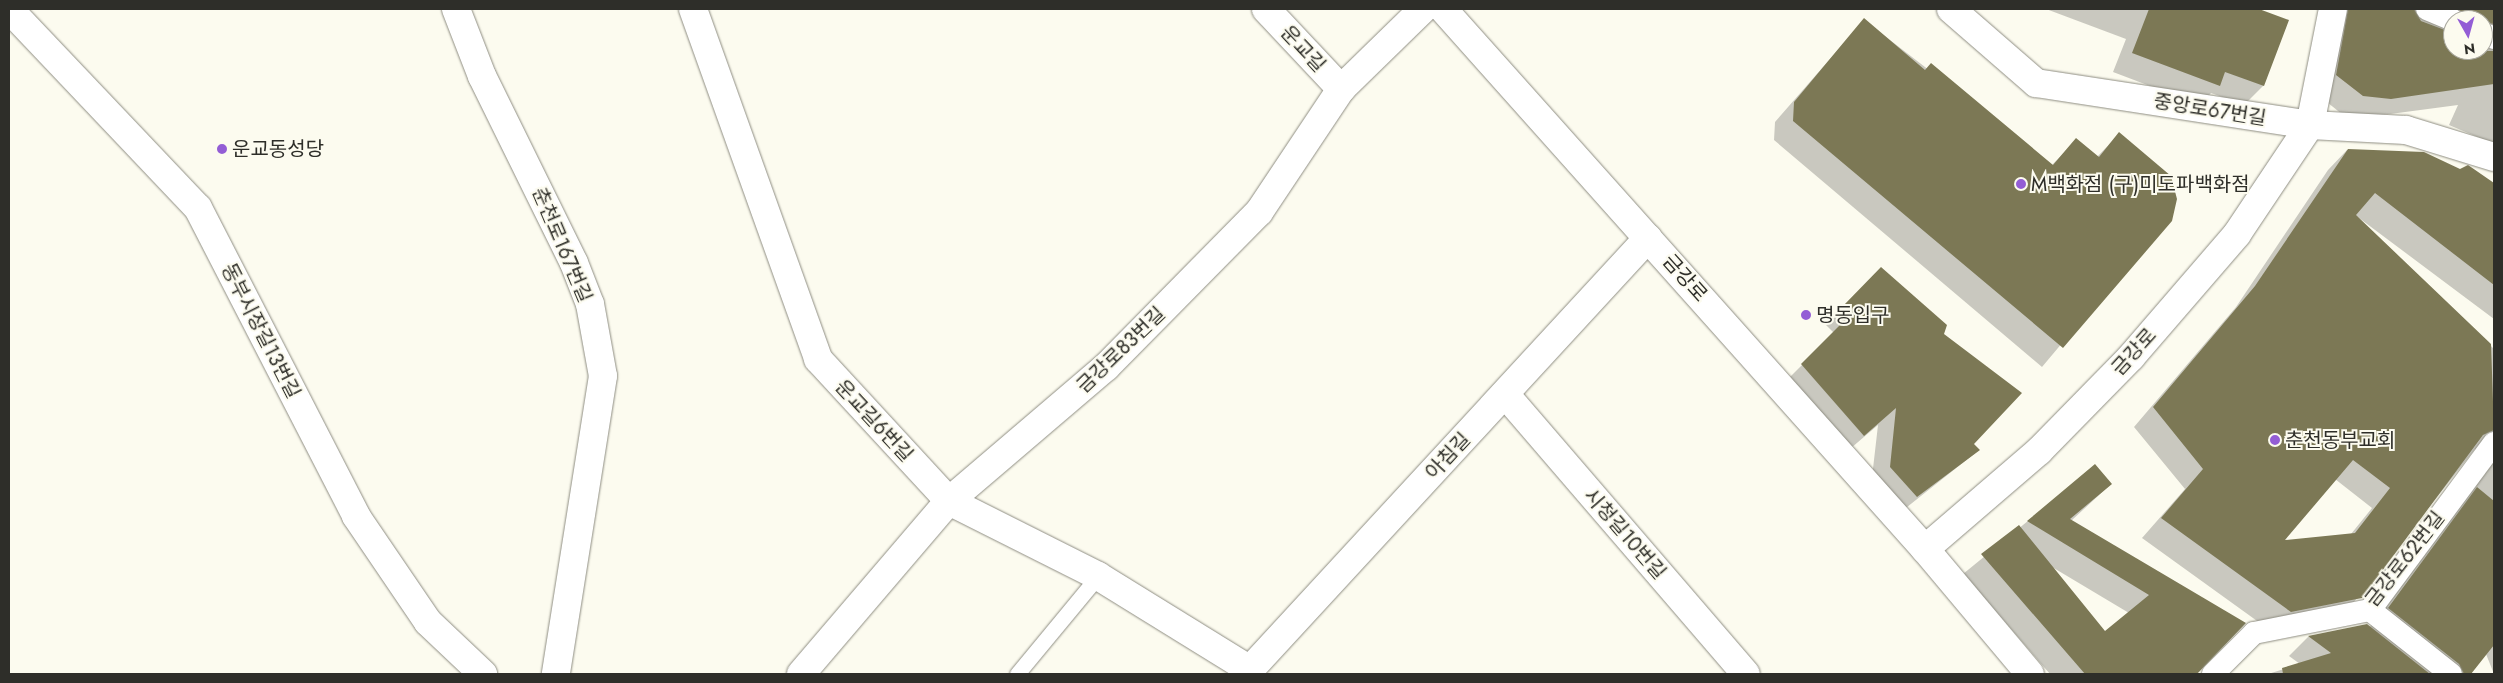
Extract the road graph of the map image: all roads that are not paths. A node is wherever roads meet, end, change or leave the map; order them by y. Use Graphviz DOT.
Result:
graph roads {
  1 [pos="9,9"];
  2 [pos="456,9"];
  3 [pos="693,9"];
  4 [pos="1266,9"];
  5 [pos="1422,9"];
  6 [pos="1443,9"];
  7 [pos="1951,9"];
  8 [pos="2332,9"];
  9 [pos="2428,9"];
  10 [pos="2443,16"];
  11 [pos="1341,89"];
  12 [pos="2310,125"];
  13 [pos="2494,157"];
  14 [pos="1648,238"];
  15 [pos="1505,394"];
  16 [pos="2494,443"];
  17 [pos="949,501"];
  18 [pos="1925,549"];
  19 [pos="1098,576"];
  20 [pos="2370,610"];
  21 [pos="1248,672"];
  22 [pos="482,674"];
  23 [pos="556,674"];
  24 [pos="801,674"];
  25 [pos="1018,674"];
  26 [pos="1746,674"];
  27 [pos="2030,674"];
  28 [pos="2213,674"];
  29 [pos="2451,674"];
  1 -- 22 [label="street, 동부시장길13번길"];
  2 -- 23 [label="street, 춘천로167번길"];
  3 -- 17 [label="street, 운교길6번길"];
  4 -- 11 [label="street, 운교길"];
  5 -- 11 [label="street, 금강로83번길"];
  6 -- 14 [label="street, 금강로"];
  7 -- 12 [label="street, 중앙로67번길"];
  8 -- 12 [label="street"];
  9 -- 10 [label="street"];
  11 -- 17 [label="street, 금강로83번길"];
  12 -- 13 [label="street, 중앙로67번길"];
  12 -- 18 [label="street, 금강로"];
  14 -- 15 [label="street, 아침길"];
  14 -- 18 [label="street, 금강로"];
  15 -- 21 [label="street, 아침길"];
  15 -- 26 [label="street, 시청길10번길"];
  16 -- 20 [label="street, 금강로62번길"];
  17 -- 19 [label="street, 운교길6번길"];
  17 -- 24 [label="street, 금강로83번길"];
  18 -- 27 [label="street, 금강로"];
  19 -- 21 [label="street, 운교길6번길"];
  19 -- 25 [label="lane"];
  20 -- 28 [label="street, 금강로62번길"];
  20 -- 29 [label="street"];
}
